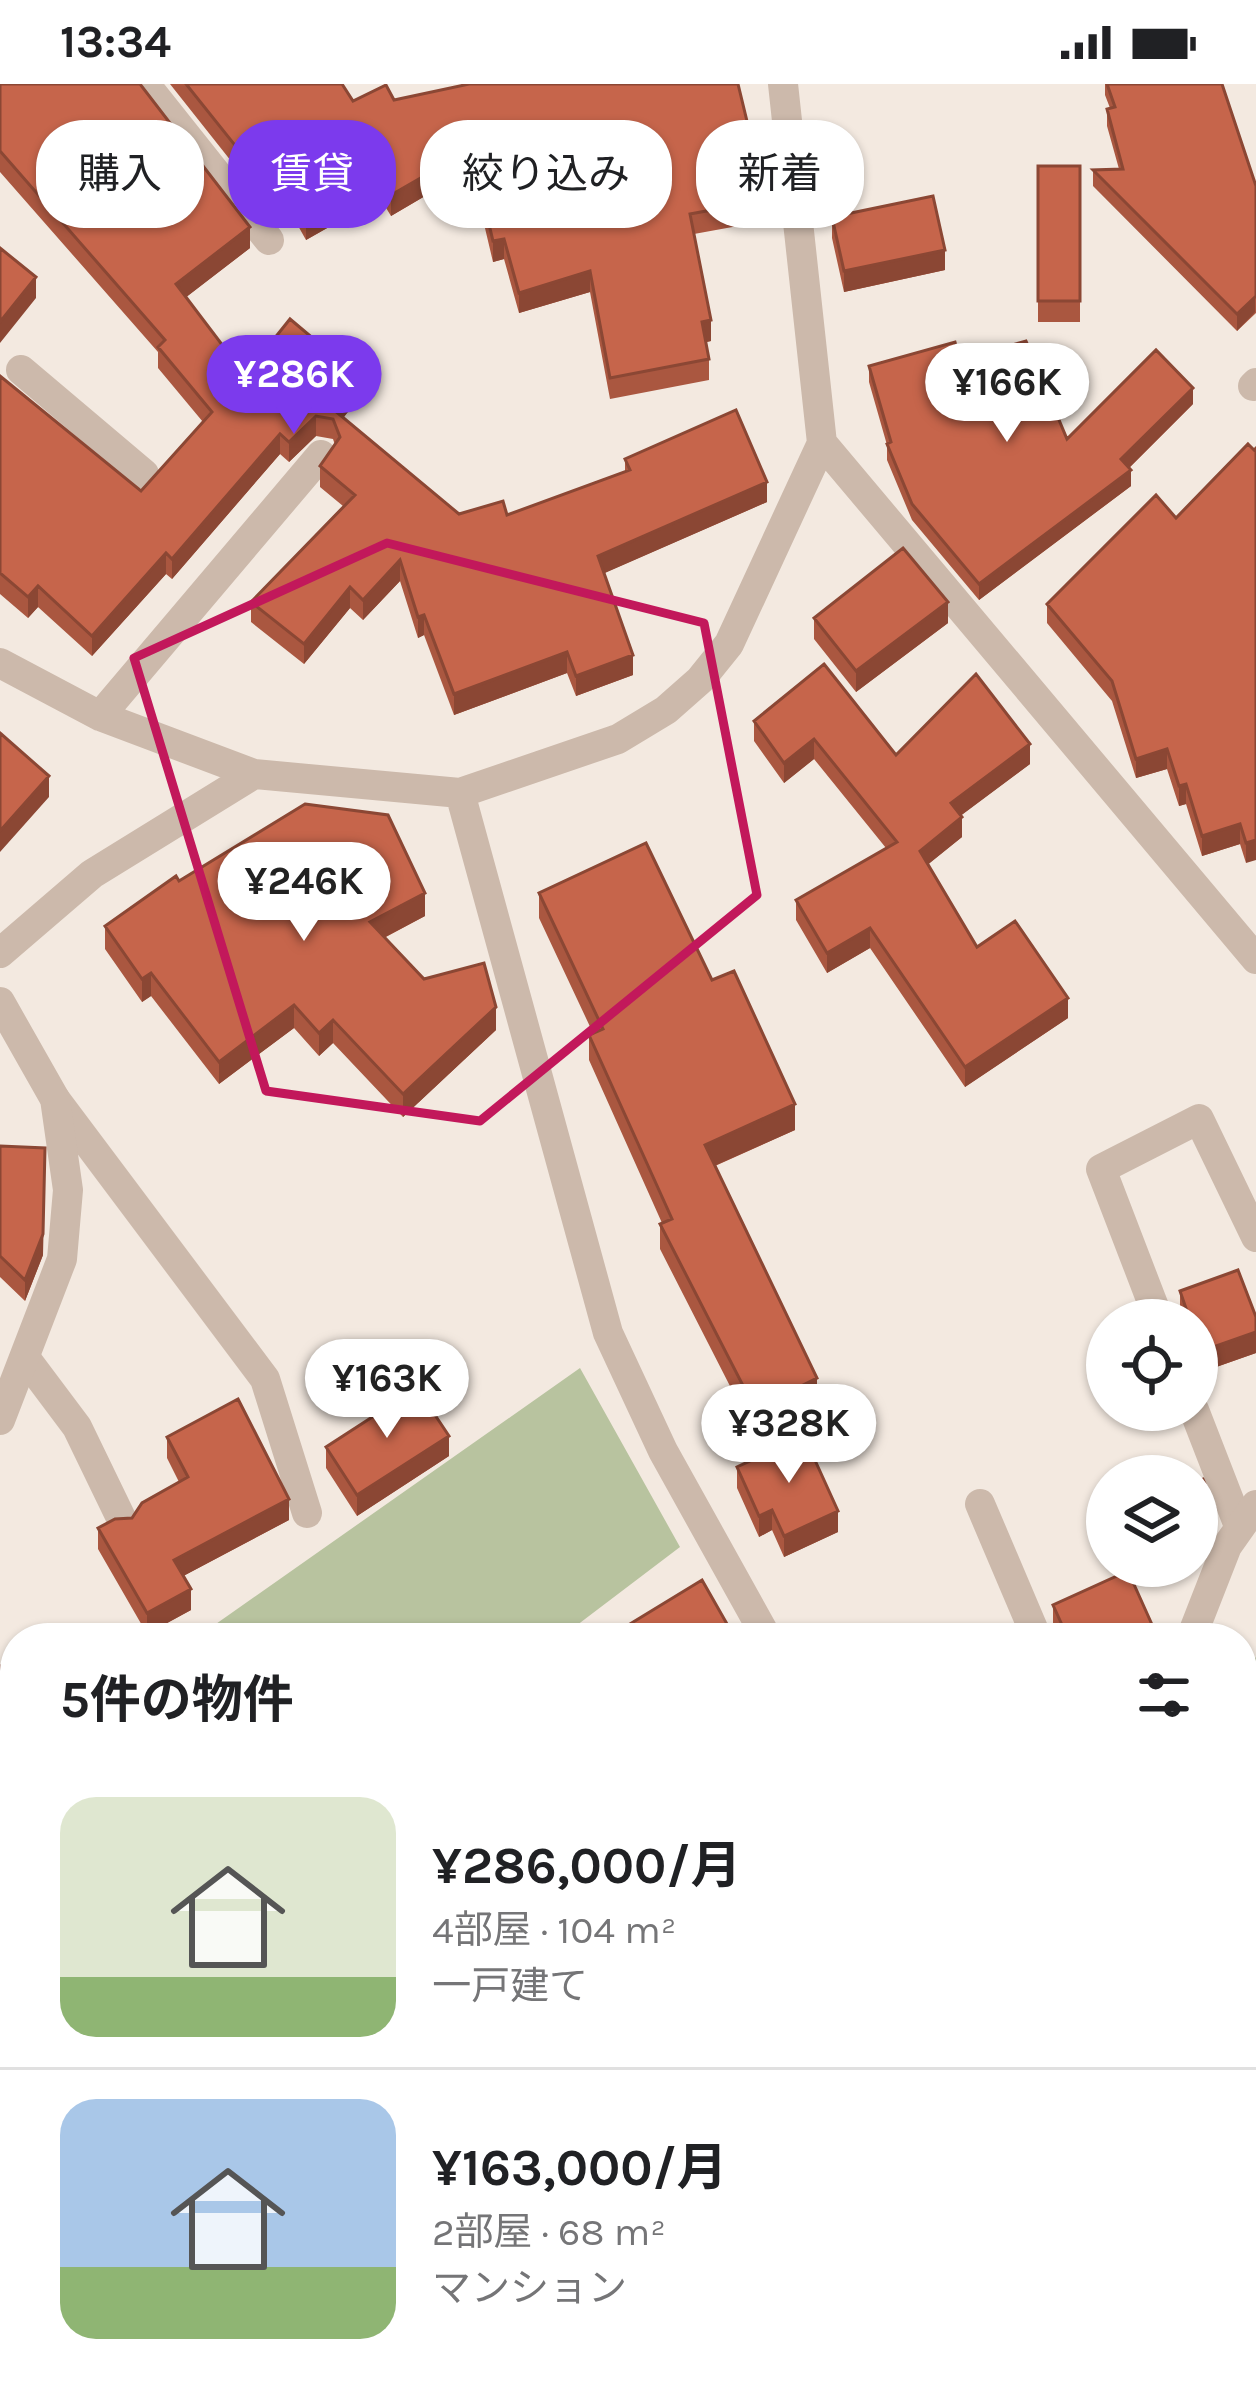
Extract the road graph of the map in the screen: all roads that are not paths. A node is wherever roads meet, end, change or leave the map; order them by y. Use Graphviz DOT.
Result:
graph roads {
  1 [pos="145,84"];
  2 [pos="783,84"];
  3 [pos="269,240"];
  4 [pos="22,370"];
  5 [pos="822,443"];
  6 [pos="321,455"];
  7 [pos="144,474"];
  8 [pos="0,663"];
  9 [pos="100,716"];
  10 [pos="254,774"];
  11 [pos="460,793"];
  12 [pos="0,953"];
  13 [pos="1255,957"];
  14 [pos="0,1002"];
  15 [pos="55,1099"];
  16 [pos="1256,1238"];
  17 [pos="1152,1299"];
  18 [pos="26,1359"];
  19 [pos="0,1420"];
  20 [pos="1205,1431"];
  21 [pos="980,1504"];
  22 [pos="307,1513"];
  23 [pos="1247,1515"];
  24 [pos="123,1522"];
  25 [pos="759,1623"];
  26 [pos="1031,1623"];
  27 [pos="1198,1623"];
  1 -- 3 [label="street"];
  2 -- 5 [label="street"];
  4 -- 7 [label="street"];
  5 -- 11 [label="street"];
  5 -- 13 [label="street"];
  6 -- 9 [label="street"];
  8 -- 9 [label="street"];
  9 -- 10 [label="street"];
  10 -- 11 [label="street"];
  10 -- 12 [label="street"];
  11 -- 25 [label="street"];
  14 -- 15 [label="street"];
  15 -- 18 [label="street"];
  15 -- 22 [label="street"];
  16 -- 17 [label="street"];
  18 -- 19 [label="street"];
  18 -- 24 [label="street"];
  20 -- 23 [label="street"];
  21 -- 26 [label="street"];
  23 -- 27 [label="street"];
}
